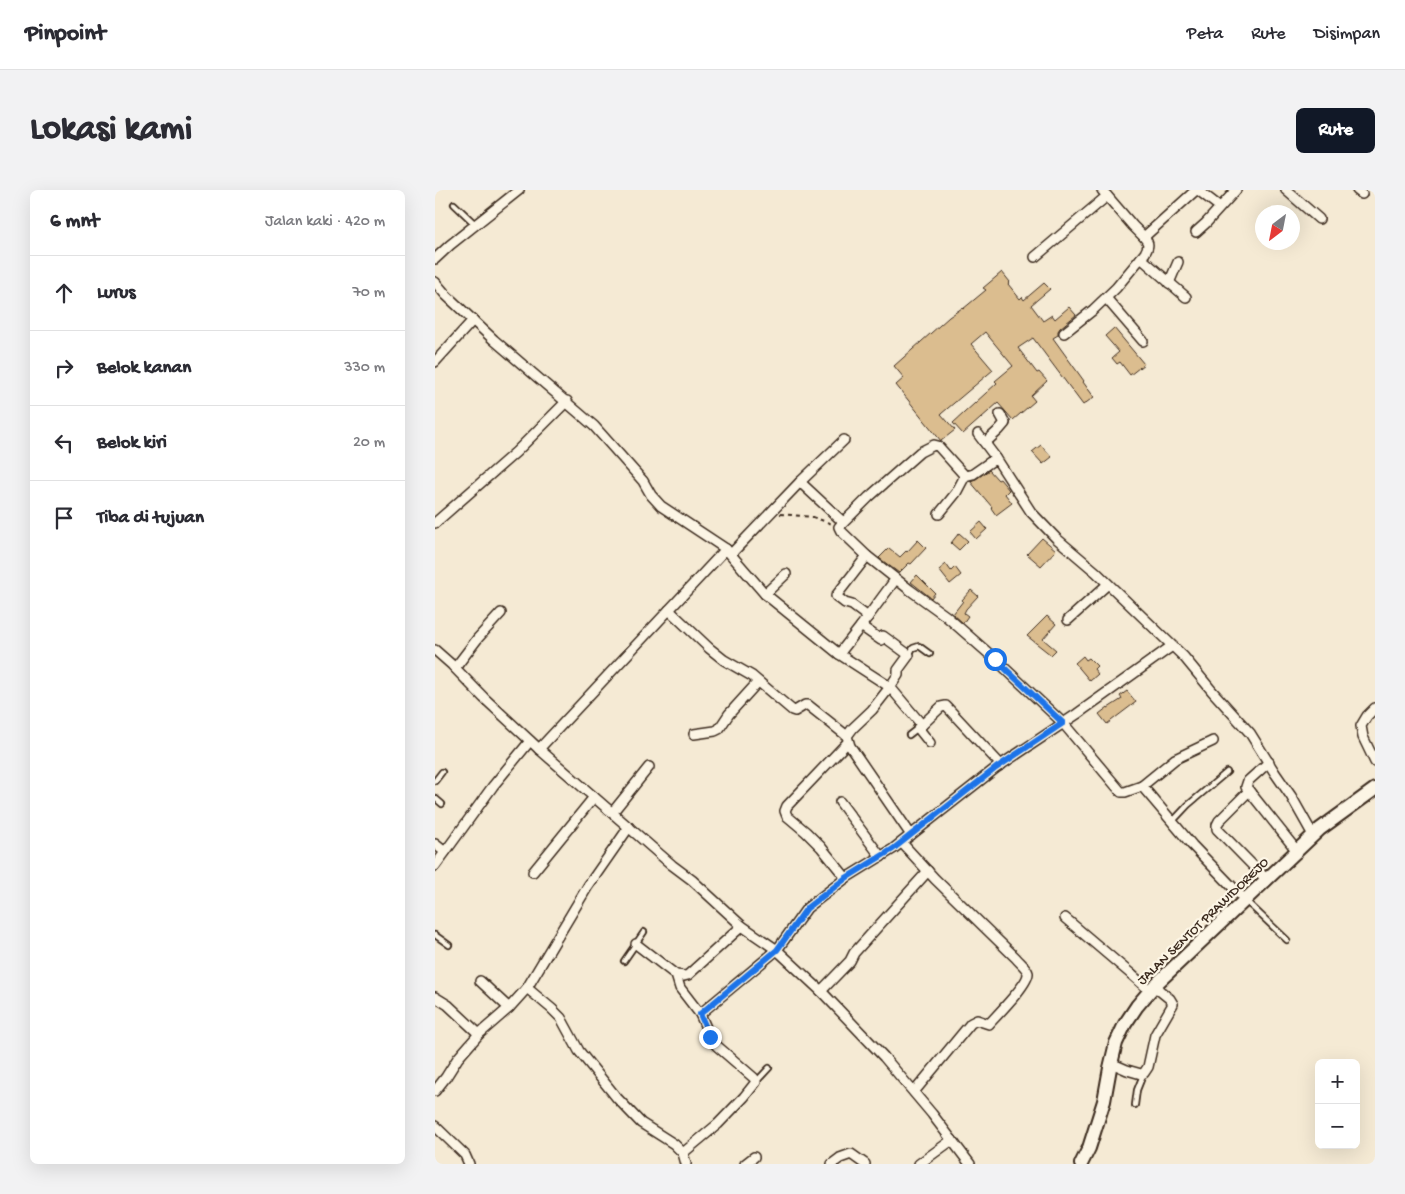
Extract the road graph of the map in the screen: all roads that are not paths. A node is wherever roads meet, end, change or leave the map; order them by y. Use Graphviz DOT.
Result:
graph roads {
  1 [pos="519,190"];
  2 [pos="1197,190"];
  3 [pos="1236,190"];
  4 [pos="1286,190"];
  5 [pos="1104,193"];
  6 [pos="454,204"];
  7 [pos="1220,207"];
  8 [pos="1319,219"];
  9 [pos="476,225"];
  10 [pos="1196,232"];
  11 [pos="1144,237"];
  12 [pos="1035,257"];
  13 [pos="1141,258"];
  14 [pos="435,259"];
  15 [pos="1178,262"];
  16 [pos="435,282"];
  17 [pos="1169,283"];
  18 [pos="1186,297"];
  19 [pos="1106,298"];
  20 [pos="473,320"];
  21 [pos="1064,333"];
  22 [pos="1143,341"];
  23 [pos="435,362"];
  24 [pos="567,401"];
  25 [pos="1000,414"];
  26 [pos="977,434"];
  27 [pos="844,440"];
  28 [pos="985,443"];
  29 [pos="996,458"];
  30 [pos="965,476"];
  31 [pos="800,482"];
  32 [pos="939,514"];
  33 [pos="435,523"];
  34 [pos="841,524"];
  35 [pos="729,551"];
  36 [pos="867,556"];
  37 [pos="786,574"];
  38 [pos="895,580"];
  39 [pos="1108,584"];
  40 [pos="765,594"];
  41 [pos="669,610"];
  42 [pos="501,613"];
  43 [pos="868,617"];
  44 [pos="1068,620"];
  45 [pos="861,626"];
  46 [pos="1172,646"];
  47 [pos="435,650"];
  48 [pos="839,654"];
  49 [pos="909,654"];
  50 [pos="930,654"];
  51 [pos="455,668"];
  52 [pos="758,682"];
  53 [pos="890,687"];
  54 [pos="1375,708"];
  55 [pos="1063,723"];
  56 [pos="920,726"];
  57 [pos="695,734"];
  58 [pos="909,735"];
  59 [pos="848,739"];
  60 [pos="530,741"];
  61 [pos="1213,741"];
  62 [pos="930,743"];
  63 [pos="539,749"];
  64 [pos="1269,762"];
  65 [pos="1375,762"];
  66 [pos="1001,765"];
  67 [pos="649,767"];
  68 [pos="441,772"];
  69 [pos="1227,772"];
  70 [pos="435,781"];
  71 [pos="1142,786"];
  72 [pos="1375,789"];
  73 [pos="1249,791"];
  74 [pos="594,797"];
  75 [pos="435,798"];
  76 [pos="839,802"];
  77 [pos="442,804"];
  78 [pos="612,813"];
  79 [pos="1172,822"];
  80 [pos="629,827"];
  81 [pos="911,835"];
  82 [pos="1313,836"];
  83 [pos="902,843"];
  84 [pos="435,844"];
  85 [pos="1297,851"];
  86 [pos="445,852"];
  87 [pos="881,857"];
  88 [pos="435,866"];
  89 [pos="928,871"];
  90 [pos="533,872"];
  91 [pos="846,878"];
  92 [pos="1267,880"];
  93 [pos="1246,902"];
  94 [pos="1065,918"];
  95 [pos="742,926"];
  96 [pos="644,932"];
  97 [pos="435,934"];
  98 [pos="1287,940"];
  99 [pos="636,944"];
  100 [pos="449,945"];
  101 [pos="777,950"];
  102 [pos="624,961"];
  103 [pos="676,975"];
  104 [pos="480,981"];
  105 [pos="527,988"];
  106 [pos="1154,989"];
  107 [pos="821,991"];
  108 [pos="435,997"];
  109 [pos="509,1008"];
  110 [pos="700,1014"];
  111 [pos="479,1034"];
  112 [pos="1113,1064"];
  113 [pos="769,1068"];
  114 [pos="1143,1073"];
  115 [pos="756,1082"];
  116 [pos="435,1091"];
  117 [pos="914,1092"];
  118 [pos="1135,1105"];
  119 [pos="435,1126"];
  120 [pos="952,1140"];
  121 [pos="683,1153"];
  122 [pos="754,1157"];
  123 [pos="469,1164"];
  124 [pos="686,1164"];
  125 [pos="745,1164"];
  126 [pos="832,1164"];
  127 [pos="865,1164"];
  128 [pos="919,1164"];
  129 [pos="971,1164"];
  130 [pos="1081,1164"];
  1 -- 9 [label="street"];
  2 -- 7 [label="street"];
  2 -- 11 [label="street"];
  3 -- 7 [label="street"];
  4 -- 8 [label="street"];
  5 -- 11 [label="street"];
  5 -- 12 [label="street"];
  6 -- 9 [label="lane"];
  7 -- 10 [label="street"];
  9 -- 14 [label="street"];
  11 -- 13 [label="street"];
  13 -- 17 [label="street"];
  13 -- 19 [label="street"];
  15 -- 17 [label="street"];
  16 -- 20 [label="street"];
  17 -- 18 [label="street"];
  19 -- 21 [label="street"];
  19 -- 22 [label="street"];
  20 -- 23 [label="street"];
  20 -- 24 [label="street"];
  24 -- 33 [label="street"];
  24 -- 35 [label="street"];
  25 -- 28 [label="street"];
  26 -- 28 [label="street"];
  27 -- 31 [label="street"];
  28 -- 29 [label="street"];
  29 -- 30 [label="street"];
  29 -- 39 [label="street"];
  30 -- 32 [label="street"];
  30 -- 34 [label="street"];
  31 -- 34 [label="street"];
  31 -- 35 [label="street"];
  34 -- 36 [label="street"];
  35 -- 40 [label="street"];
  35 -- 41 [label="street"];
  36 -- 38 [label="street"];
  36 -- 43 [label="street"];
  37 -- 40 [label="street"];
  38 -- 43 [label="street"];
  38 -- 55 [label="street"];
  39 -- 44 [label="street"];
  39 -- 46 [label="street"];
  40 -- 48 [label="street"];
  41 -- 52 [label="street"];
  41 -- 63 [label="street"];
  42 -- 51 [label="street"];
  43 -- 45 [label="street"];
  45 -- 48 [label="street"];
  45 -- 49 [label="street"];
  46 -- 55 [label="street"];
  46 -- 64 [label="street"];
  47 -- 51 [label="street"];
  48 -- 53 [label="street"];
  49 -- 50 [label="lane"];
  49 -- 53 [label="street"];
  51 -- 60 [label="street"];
  52 -- 57 [label="street"];
  52 -- 59 [label="street"];
  53 -- 56 [label="street"];
  53 -- 59 [label="street"];
  54 -- 65 [label="street"];
  55 -- 66 [label="street"];
  55 -- 71 [label="street"];
  56 -- 58 [label="lane"];
  56 -- 62 [label="street"];
  56 -- 66 [label="street"];
  59 -- 81 [label="street"];
  59 -- 91 [label="street"];
  60 -- 63 [label="street"];
  60 -- 86 [label="street"];
  61 -- 71 [label="street"];
  63 -- 74 [label="street"];
  64 -- 73 [label="street"];
  64 -- 82 [label="street"];
  66 -- 81 [label="street"];
  67 -- 78 [label="street"];
  68 -- 70 [label="lane"];
  69 -- 79 [label="lane"];
  71 -- 79 [label="street"];
  72 -- 82 [label="main road, JALAN SENTOT PRAWIDOREJO"];
  73 -- 85 [label="street"];
  73 -- 92 [label="street"];
  74 -- 78 [label="street"];
  74 -- 90 [label="street"];
  75 -- 77 [label="lane"];
  76 -- 87 [label="street"];
  78 -- 80 [label="street"];
  79 -- 93 [label="street"];
  80 -- 95 [label="street"];
  80 -- 105 [label="street"];
  81 -- 83 [label="street"];
  82 -- 85 [label="main road, JALAN SENTOT PRAWIDOREJO"];
  83 -- 87 [label="street"];
  83 -- 89 [label="street"];
  84 -- 86 [label="street"];
  85 -- 92 [label="main road, JALAN SENTOT PRAWIDOREJO"];
  86 -- 88 [label="street"];
  87 -- 91 [label="street"];
  89 -- 107 [label="street"];
  89 -- 117 [label="street"];
  91 -- 101 [label="street"];
  92 -- 93 [label="main road, JALAN SENTOT PRAWIDOREJO"];
  93 -- 98 [label="lane"];
  93 -- 106 [label="main road, JALAN SENTOT PRAWIDOREJO"];
  94 -- 106 [label="street"];
  95 -- 101 [label="street"];
  95 -- 103 [label="street"];
  96 -- 99 [label="lane"];
  97 -- 100 [label="lane"];
  99 -- 102 [label="lane"];
  99 -- 103 [label="street"];
  101 -- 107 [label="street"];
  101 -- 110 [label="street"];
  103 -- 110 [label="street"];
  104 -- 109 [label="street"];
  105 -- 109 [label="street"];
  105 -- 121 [label="street"];
  106 -- 112 [label="main road, JALAN SENTOT PRAWIDOREJO"];
  106 -- 114 [label="street"];
  107 -- 117 [label="street"];
  108 -- 111 [label="street"];
  109 -- 111 [label="street"];
  110 -- 115 [label="street"];
  111 -- 116 [label="street"];
  112 -- 114 [label="street"];
  112 -- 130 [label="main road, JALAN SENTOT PRAWIDOREJO"];
  113 -- 115 [label="lane"];
  114 -- 118 [label="lane"];
  115 -- 121 [label="street"];
  117 -- 120 [label="street"];
  119 -- 123 [label="street"];
  120 -- 128 [label="street"];
  120 -- 129 [label="street"];
  121 -- 124 [label="street"];
  122 -- 125 [label="street"];
  126 -- 127 [label="street"];
}
